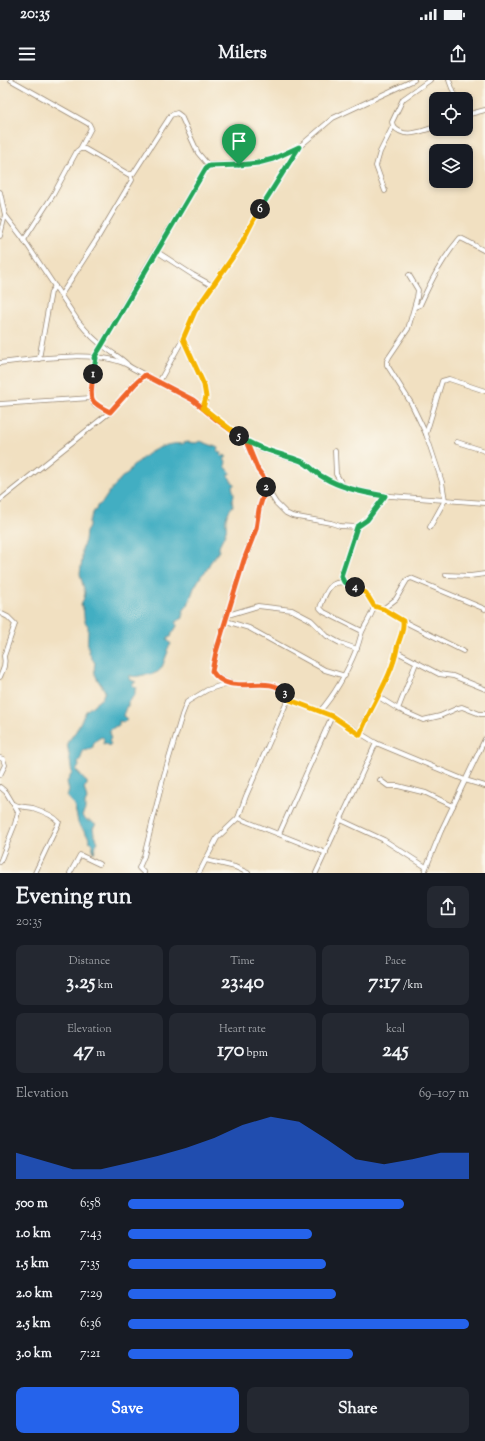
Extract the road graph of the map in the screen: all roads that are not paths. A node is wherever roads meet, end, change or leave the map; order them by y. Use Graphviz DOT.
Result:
graph roads {
  1 [pos="11,80"];
  2 [pos="23,80"];
  3 [pos="414,80"];
  4 [pos="430,80"];
  5 [pos="449,80"];
  6 [pos="21,85"];
  7 [pos="453,92"];
  8 [pos="485,110"];
  9 [pos="473,113"];
  10 [pos="393,126"];
  11 [pos="429,129"];
  12 [pos="299,147"];
  13 [pos="80,149"];
  14 [pos="209,166"];
  15 [pos="130,175"];
  16 [pos="385,191"];
  17 [pos="0,192"];
  18 [pos="3,216"];
  19 [pos="0,236"];
  20 [pos="24,240"];
  21 [pos="156,251"];
  22 [pos="485,251"];
  23 [pos="409,275"];
  24 [pos="54,286"];
  25 [pos="213,286"];
  26 [pos="61,295"];
  27 [pos="415,307"];
  28 [pos="183,339"];
  29 [pos="102,345"];
  30 [pos="94,358"];
  31 [pos="39,359"];
  32 [pos="0,363"];
  33 [pos="127,364"];
  34 [pos="145,375"];
  35 [pos="159,382"];
  36 [pos="485,391"];
  37 [pos="91,398"];
  38 [pos="0,404"];
  39 [pos="203,408"];
  40 [pos="110,412"];
  41 [pos="426,434"];
  42 [pos="246,441"];
  43 [pos="457,442"];
  44 [pos="335,451"];
  45 [pos="485,451"];
  46 [pos="266,487"];
  47 [pos="343,487"];
  48 [pos="385,496"];
  49 [pos="0,500"];
  50 [pos="445,500"];
  51 [pos="485,503"];
  52 [pos="357,527"];
  53 [pos="430,527"];
  54 [pos="485,574"];
  55 [pos="446,575"];
  56 [pos="344,582"];
  57 [pos="374,606"];
  58 [pos="383,609"];
  59 [pos="485,609"];
  60 [pos="0,613"];
  61 [pos="228,615"];
  62 [pos="403,621"];
  63 [pos="226,622"];
  64 [pos="362,631"];
  65 [pos="357,649"];
  66 [pos="463,651"];
  67 [pos="397,652"];
  68 [pos="416,663"];
  69 [pos="345,676"];
  70 [pos="0,677"];
  71 [pos="228,683"];
  72 [pos="485,690"];
  73 [pos="377,696"];
  74 [pos="290,700"];
  75 [pos="398,709"];
  76 [pos="320,711"];
  77 [pos="485,714"];
  78 [pos="332,716"];
  79 [pos="360,735"];
  80 [pos="485,740"];
  81 [pos="376,743"];
  82 [pos="0,758"];
  83 [pos="0,775"];
  84 [pos="380,780"];
  85 [pos="465,780"];
  86 [pos="485,786"];
  87 [pos="0,787"];
  88 [pos="14,804"];
  89 [pos="453,806"];
  90 [pos="238,818"];
  91 [pos="340,820"];
  92 [pos="279,834"];
  93 [pos="326,853"];
  94 [pos="1,859"];
  95 [pos="206,860"];
  96 [pos="100,864"];
  97 [pos="426,867"];
  98 [pos="35,873"];
  99 [pos="70,873"];
  100 [pos="144,873"];
  101 [pos="199,873"];
  102 [pos="248,873"];
  103 [pos="316,873"];
  104 [pos="424,873"];
  1 -- 6 [label="street"];
  2 -- 6 [label="street"];
  3 -- 12 [label="street"];
  4 -- 10 [label="street"];
  5 -- 7 [label="street"];
  6 -- 13 [label="street"];
  8 -- 9 [label="street"];
  10 -- 11 [label="street"];
  10 -- 16 [label="street"];
  12 -- 14 [label="street"];
  12 -- 25 [label="street"];
  13 -- 15 [label="street"];
  13 -- 20 [label="street"];
  14 -- 15 [label="street"];
  14 -- 21 [label="street"];
  15 -- 26 [label="street"];
  17 -- 18 [label="street"];
  18 -- 19 [label="street"];
  18 -- 20 [label="street"];
  20 -- 24 [label="street"];
  21 -- 25 [label="street"];
  21 -- 29 [label="street"];
  22 -- 27 [label="street"];
  23 -- 27 [label="street"];
  24 -- 26 [label="street"];
  24 -- 31 [label="street"];
  25 -- 28 [label="street"];
  26 -- 29 [label="street"];
  27 -- 41 [label="street"];
  28 -- 35 [label="street"];
  28 -- 39 [label="street"];
  29 -- 30 [label="street"];
  29 -- 33 [label="street"];
  30 -- 31 [label="street"];
  30 -- 33 [label="street"];
  30 -- 37 [label="street"];
  31 -- 32 [label="street"];
  33 -- 34 [label="street"];
  34 -- 35 [label="street"];
  34 -- 40 [label="street"];
  35 -- 39 [label="street"];
  36 -- 41 [label="street"];
  37 -- 38 [label="street"];
  37 -- 40 [label="street"];
  39 -- 42 [label="street"];
  40 -- 49 [label="street"];
  41 -- 50 [label="street"];
  42 -- 46 [label="street"];
  42 -- 47 [label="street"];
  43 -- 45 [label="street"];
  44 -- 47 [label="street"];
  46 -- 52 [label="street"];
  46 -- 61 [label="street"];
  47 -- 48 [label="street"];
  48 -- 50 [label="street"];
  48 -- 52 [label="street"];
  50 -- 51 [label="street"];
  50 -- 53 [label="street"];
  52 -- 56 [label="street"];
  54 -- 55 [label="street"];
  56 -- 57 [label="street"];
  56 -- 64 [label="street"];
  57 -- 58 [label="street"];
  57 -- 64 [label="street"];
  58 -- 59 [label="street"];
  58 -- 62 [label="street"];
  60 -- 70 [label="street"];
  61 -- 63 [label="street"];
  61 -- 65 [label="street"];
  62 -- 66 [label="street"];
  62 -- 67 [label="street"];
  63 -- 69 [label="street"];
  63 -- 71 [label="street"];
  64 -- 65 [label="street"];
  65 -- 69 [label="street"];
  67 -- 68 [label="street"];
  67 -- 73 [label="street"];
  68 -- 72 [label="street"];
  68 -- 75 [label="street"];
  69 -- 76 [label="street"];
  71 -- 74 [label="street"];
  71 -- 100 [label="street"];
  73 -- 75 [label="street"];
  73 -- 79 [label="street"];
  74 -- 76 [label="street"];
  74 -- 90 [label="street"];
  75 -- 77 [label="street"];
  76 -- 78 [label="street"];
  78 -- 79 [label="street"];
  78 -- 92 [label="street"];
  79 -- 81 [label="street"];
  80 -- 85 [label="street"];
  81 -- 85 [label="street"];
  81 -- 91 [label="street"];
  82 -- 83 [label="street"];
  84 -- 89 [label="street"];
  85 -- 86 [label="street"];
  85 -- 89 [label="street"];
  87 -- 88 [label="street"];
  88 -- 94 [label="street"];
  88 -- 98 [label="street"];
  89 -- 97 [label="street"];
  90 -- 92 [label="street"];
  90 -- 95 [label="street"];
  91 -- 93 [label="street"];
  91 -- 97 [label="street"];
  92 -- 93 [label="street"];
  93 -- 103 [label="street"];
  95 -- 101 [label="street"];
  95 -- 102 [label="street"];
  96 -- 99 [label="street"];
  97 -- 104 [label="street"];
}
